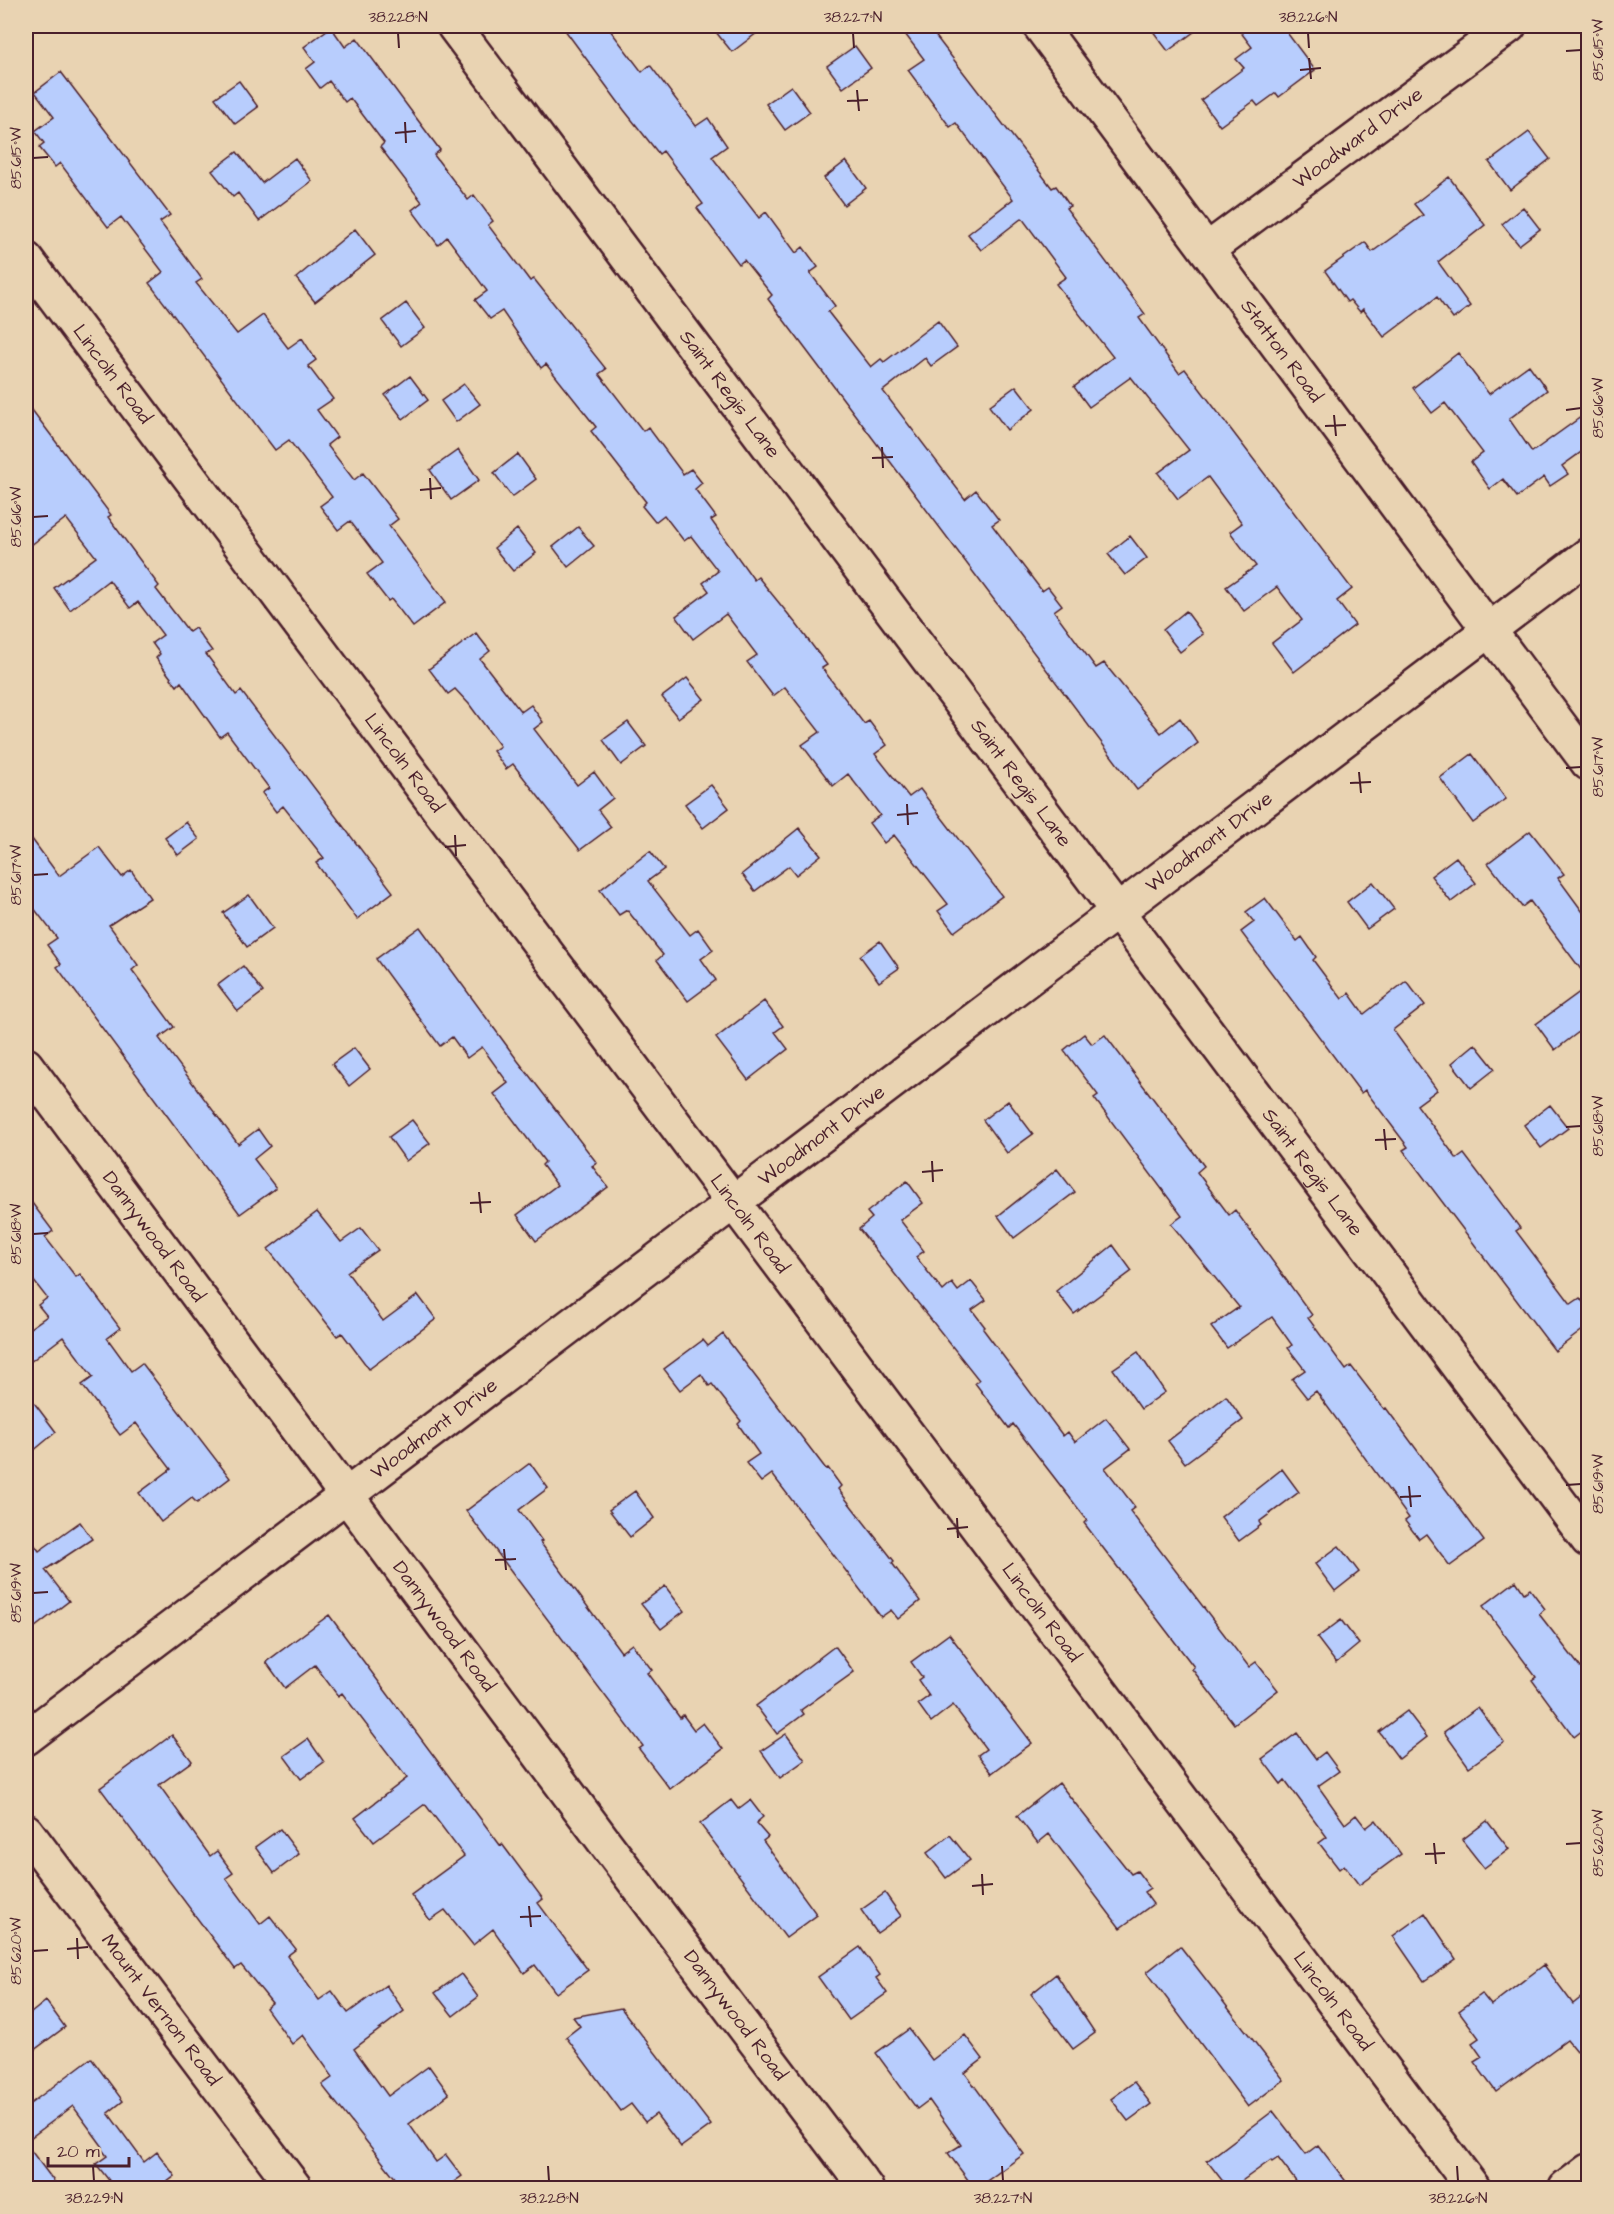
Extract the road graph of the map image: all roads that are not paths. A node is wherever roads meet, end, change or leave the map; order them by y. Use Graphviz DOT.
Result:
graph roads {
  1 [pos="454,26"];
  2 [pos="1040,26"];
  3 [pos="1509,26"];
  4 [pos="1206,250"];
  5 [pos="26,259"];
  6 [pos="1588,555"];
  7 [pos="1490,630"];
  8 [pos="1588,763"];
  9 [pos="1118,910"];
  10 [pos="26,1065"];
  11 [pos="733,1202"];
  12 [pos="347,1495"];
  13 [pos="1588,1540"];
  14 [pos="26,1738"];
  15 [pos="26,1831"];
  16 [pos="1588,2171"];
  17 [pos="295,2188"];
  18 [pos="866,2188"];
  19 [pos="1473,2188"];
  20 [pos="1566,2188"];
  1 -- 9 [label="street, Saint Regis Lane"];
  2 -- 4 [label="street, Statton Road"];
  3 -- 4 [label="street, Woodward Drive"];
  4 -- 7 [label="street, Statton Road"];
  5 -- 11 [label="street, Lincoln Road"];
  6 -- 7 [label="street, Woodmont Drive"];
  7 -- 8 [label="street, Statton Road"];
  7 -- 9 [label="street, Woodmont Drive"];
  9 -- 11 [label="street, Woodmont Drive"];
  9 -- 13 [label="street, Saint Regis Lane"];
  10 -- 12 [label="street, Dannywood Road"];
  11 -- 12 [label="street, Woodmont Drive"];
  11 -- 19 [label="street, Lincoln Road"];
  12 -- 14 [label="street, Woodmont Drive"];
  12 -- 18 [label="street, Dannywood Road"];
  15 -- 17 [label="street, Mount Vernon Road"];
  16 -- 20 [label="street"];
}
